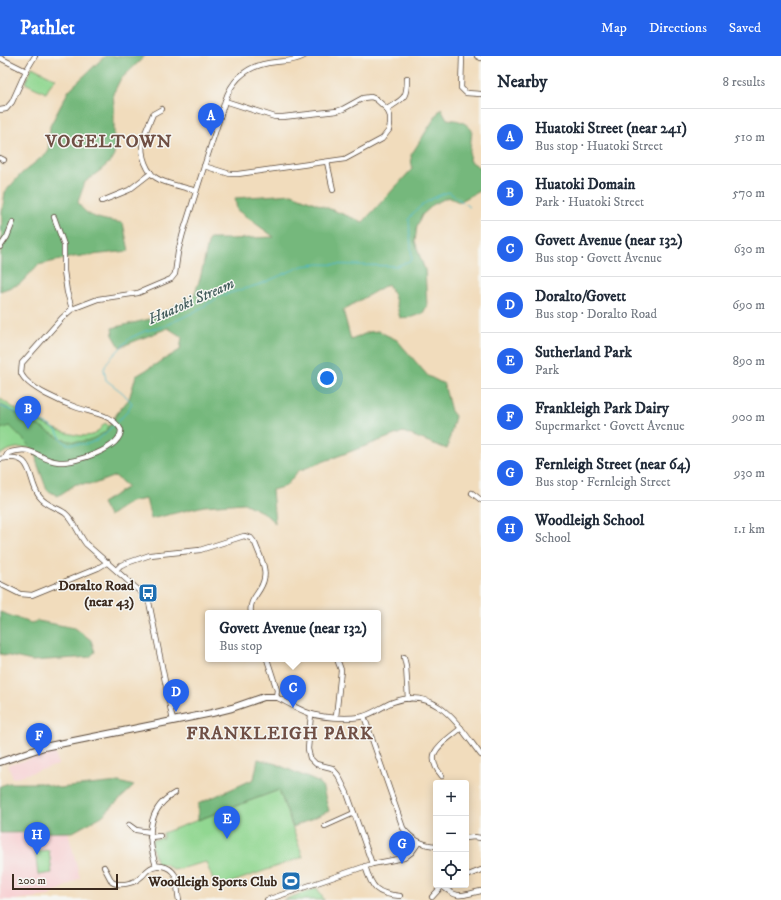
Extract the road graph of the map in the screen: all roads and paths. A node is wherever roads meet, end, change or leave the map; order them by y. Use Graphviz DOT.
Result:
graph roads {
  1 [pos="35,56"];
  2 [pos="304,56"];
  3 [pos="462,56"];
  4 [pos="477,56"];
  5 [pos="0,58"];
  6 [pos="481,58"];
  7 [pos="26,71"];
  8 [pos="408,78"];
  9 [pos="481,94"];
  10 [pos="225,101"];
  11 [pos="162,109"];
  12 [pos="387,109"];
  13 [pos="0,110"];
  14 [pos="327,162"];
  15 [pos="204,166"];
  16 [pos="151,173"];
  17 [pos="333,190"];
  18 [pos="196,191"];
  19 [pos="102,201"];
  20 [pos="54,217"];
  21 [pos="13,222"];
  22 [pos="0,247"];
  23 [pos="72,309"];
  24 [pos="3,459"];
  25 [pos="472,493"];
  26 [pos="481,500"];
  27 [pos="108,562"];
  28 [pos="116,570"];
  29 [pos="0,584"];
  30 [pos="251,610"];
  31 [pos="404,657"];
  32 [pos="268,662"];
  33 [pos="339,662"];
  34 [pos="276,697"];
  35 [pos="408,699"];
  36 [pos="311,714"];
  37 [pos="364,716"];
  38 [pos="336,717"];
  39 [pos="173,721"];
  40 [pos="461,728"];
  41 [pos="481,755"];
  42 [pos="0,762"];
  43 [pos="442,776"];
  44 [pos="175,793"];
  45 [pos="354,813"];
  46 [pos="129,825"];
  47 [pos="325,826"];
  48 [pos="150,834"];
  49 [pos="160,836"];
  50 [pos="469,838"];
  51 [pos="481,838"];
  52 [pos="419,842"];
  53 [pos="433,846"];
  54 [pos="372,864"];
  55 [pos="156,866"];
  56 [pos="365,866"];
  57 [pos="104,867"];
  58 [pos="481,870"];
  59 [pos="469,875"];
  60 [pos="440,888"];
  61 [pos="445,888"];
  62 [pos="481,891"];
  63 [pos="400,896"];
  64 [pos="432,897"];
  65 [pos="179,900"];
  66 [pos="266,900"];
  1 -- 7 [label="street"];
  2 -- 10 [label="street"];
  3 -- 9 [label="street"];
  4 -- 6 [label="street"];
  5 -- 7 [label="street"];
  7 -- 13 [label="street"];
  8 -- 12 [label="street"];
  10 -- 12 [label="street"];
  10 -- 15 [label="street"];
  11 -- 16 [label="street"];
  12 -- 14 [label="street"];
  14 -- 15 [label="street"];
  14 -- 17 [label="street"];
  15 -- 18 [label="street"];
  16 -- 18 [label="street"];
  16 -- 19 [label="street"];
  18 -- 23 [label="street"];
  20 -- 23 [label="street"];
  21 -- 22 [label="street"];
  23 -- 24 [label="street"];
  24 -- 27 [label="street"];
  25 -- 26 [label="street"];
  27 -- 28 [label="street"];
  27 -- 29 [label="street"];
  28 -- 30 [label="street"];
  28 -- 39 [label="street"];
  31 -- 35 [label="street"];
  32 -- 34 [label="street"];
  33 -- 38 [label="street"];
  34 -- 36 [label="street"];
  34 -- 39 [label="street"];
  35 -- 37 [label="street"];
  35 -- 40 [label="street"];
  36 -- 38 [label="street"];
  36 -- 45 [label="street"];
  37 -- 38 [label="street"];
  37 -- 52 [label="street"];
  39 -- 42 [label="street"];
  40 -- 41 [label="street"];
  40 -- 43 [label="street"];
  44 -- 48 [label="street"];
  45 -- 47 [label="street"];
  45 -- 54 [label="street"];
  46 -- 48 [label="street"];
  48 -- 49 [label="street"];
  48 -- 55 [label="street"];
  50 -- 51 [label="street"];
  52 -- 53 [label="street"];
  52 -- 54 [label="street"];
  54 -- 56 [label="street"];
  55 -- 57 [label="street"];
  55 -- 65 [label="street"];
  56 -- 63 [label="street"];
  56 -- 66 [label="street"];
  58 -- 59 [label="street"];
  60 -- 64 [label="street"];
  61 -- 62 [label="street"];
}
